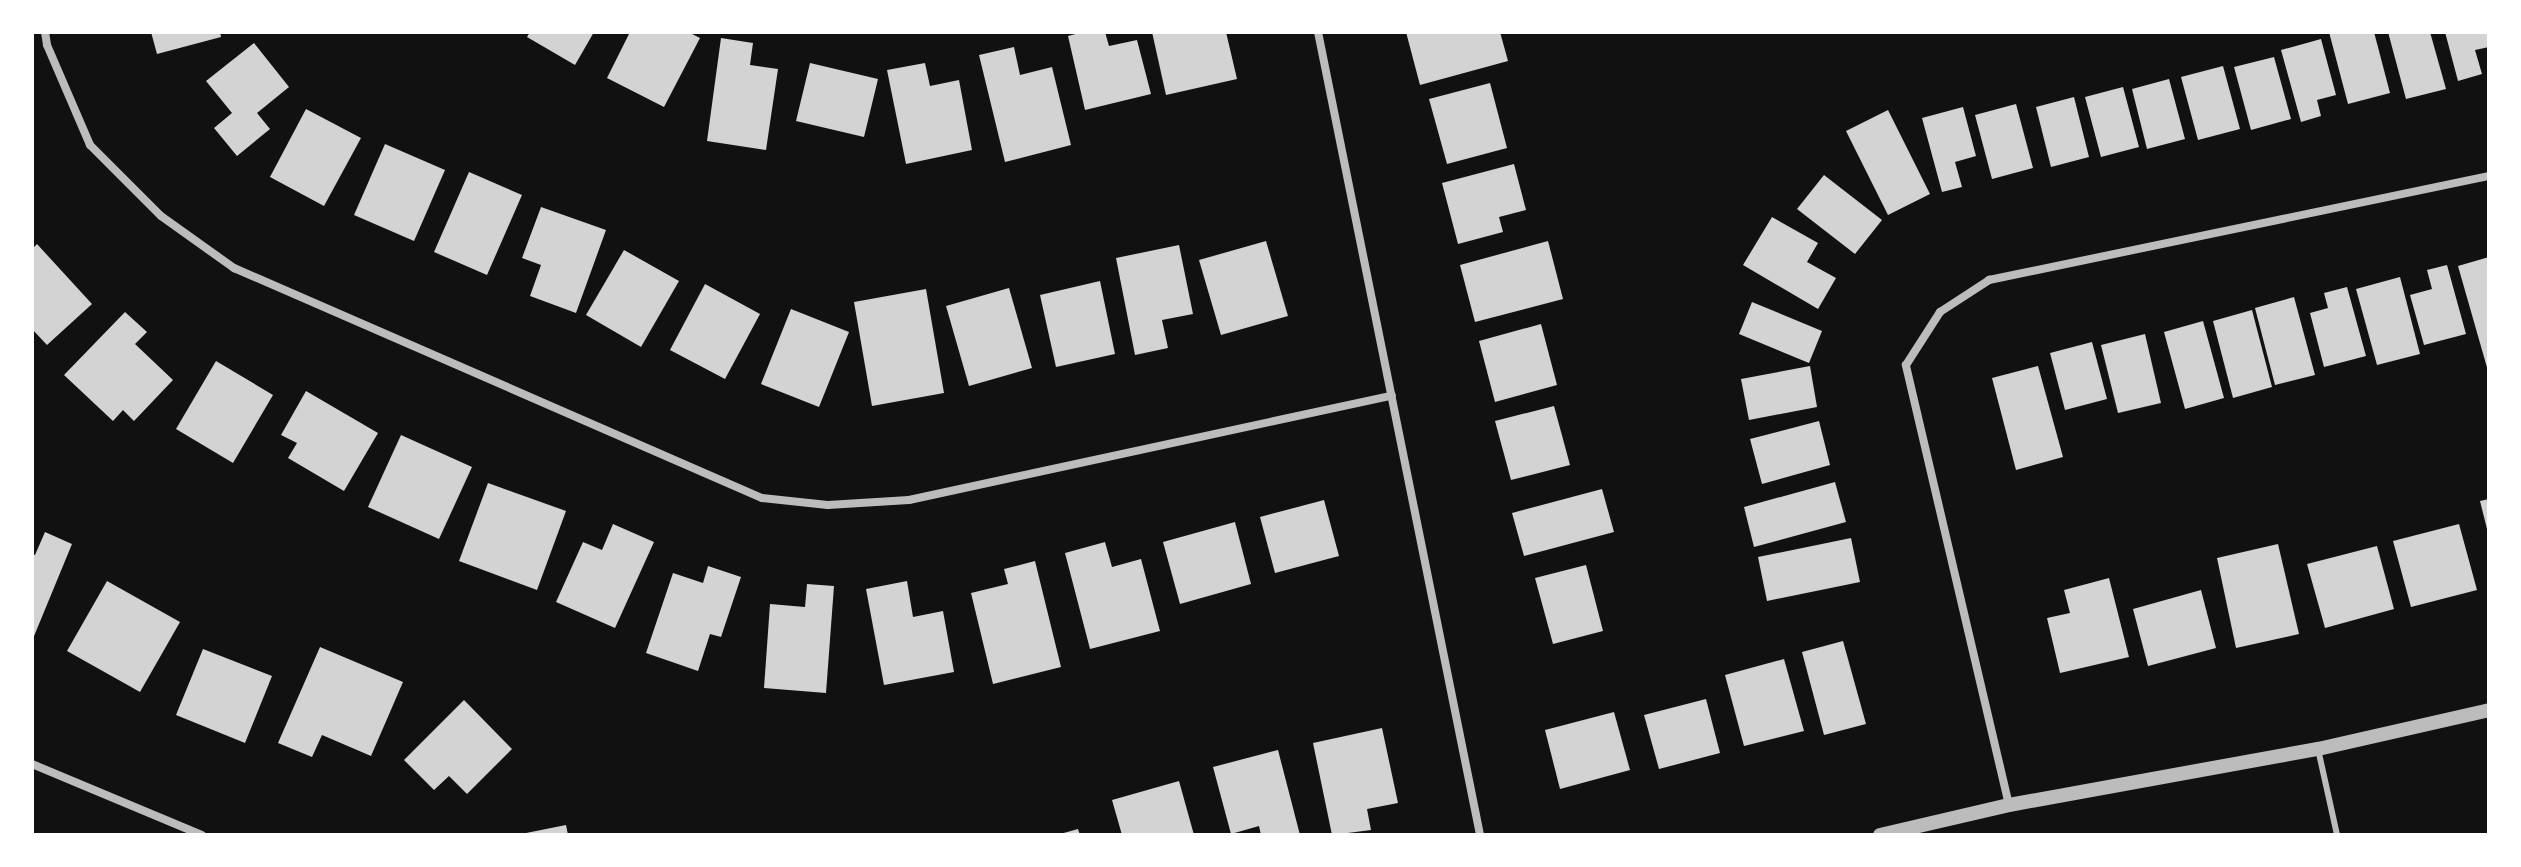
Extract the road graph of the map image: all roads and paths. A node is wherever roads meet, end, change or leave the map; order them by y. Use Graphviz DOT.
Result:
graph roads {
  1 [pos="45,32"];
  2 [pos="1318,32"];
  3 [pos="2489,176"];
  4 [pos="1392,396"];
  5 [pos="2489,710"];
  6 [pos="2318,749"];
  7 [pos="32,764"];
  8 [pos="2009,805"];
  9 [pos="202,835"];
  10 [pos="1480,835"];
  11 [pos="1880,835"];
  12 [pos="2337,835"];
  1 -- 4 [label="street"];
  2 -- 4 [label="street"];
  3 -- 8 [label="street"];
  4 -- 10 [label="street"];
  5 -- 6 [label="street"];
  6 -- 8 [label="street"];
  6 -- 12 [label="lane"];
  7 -- 9 [label="street"];
  8 -- 11 [label="street"];
}
